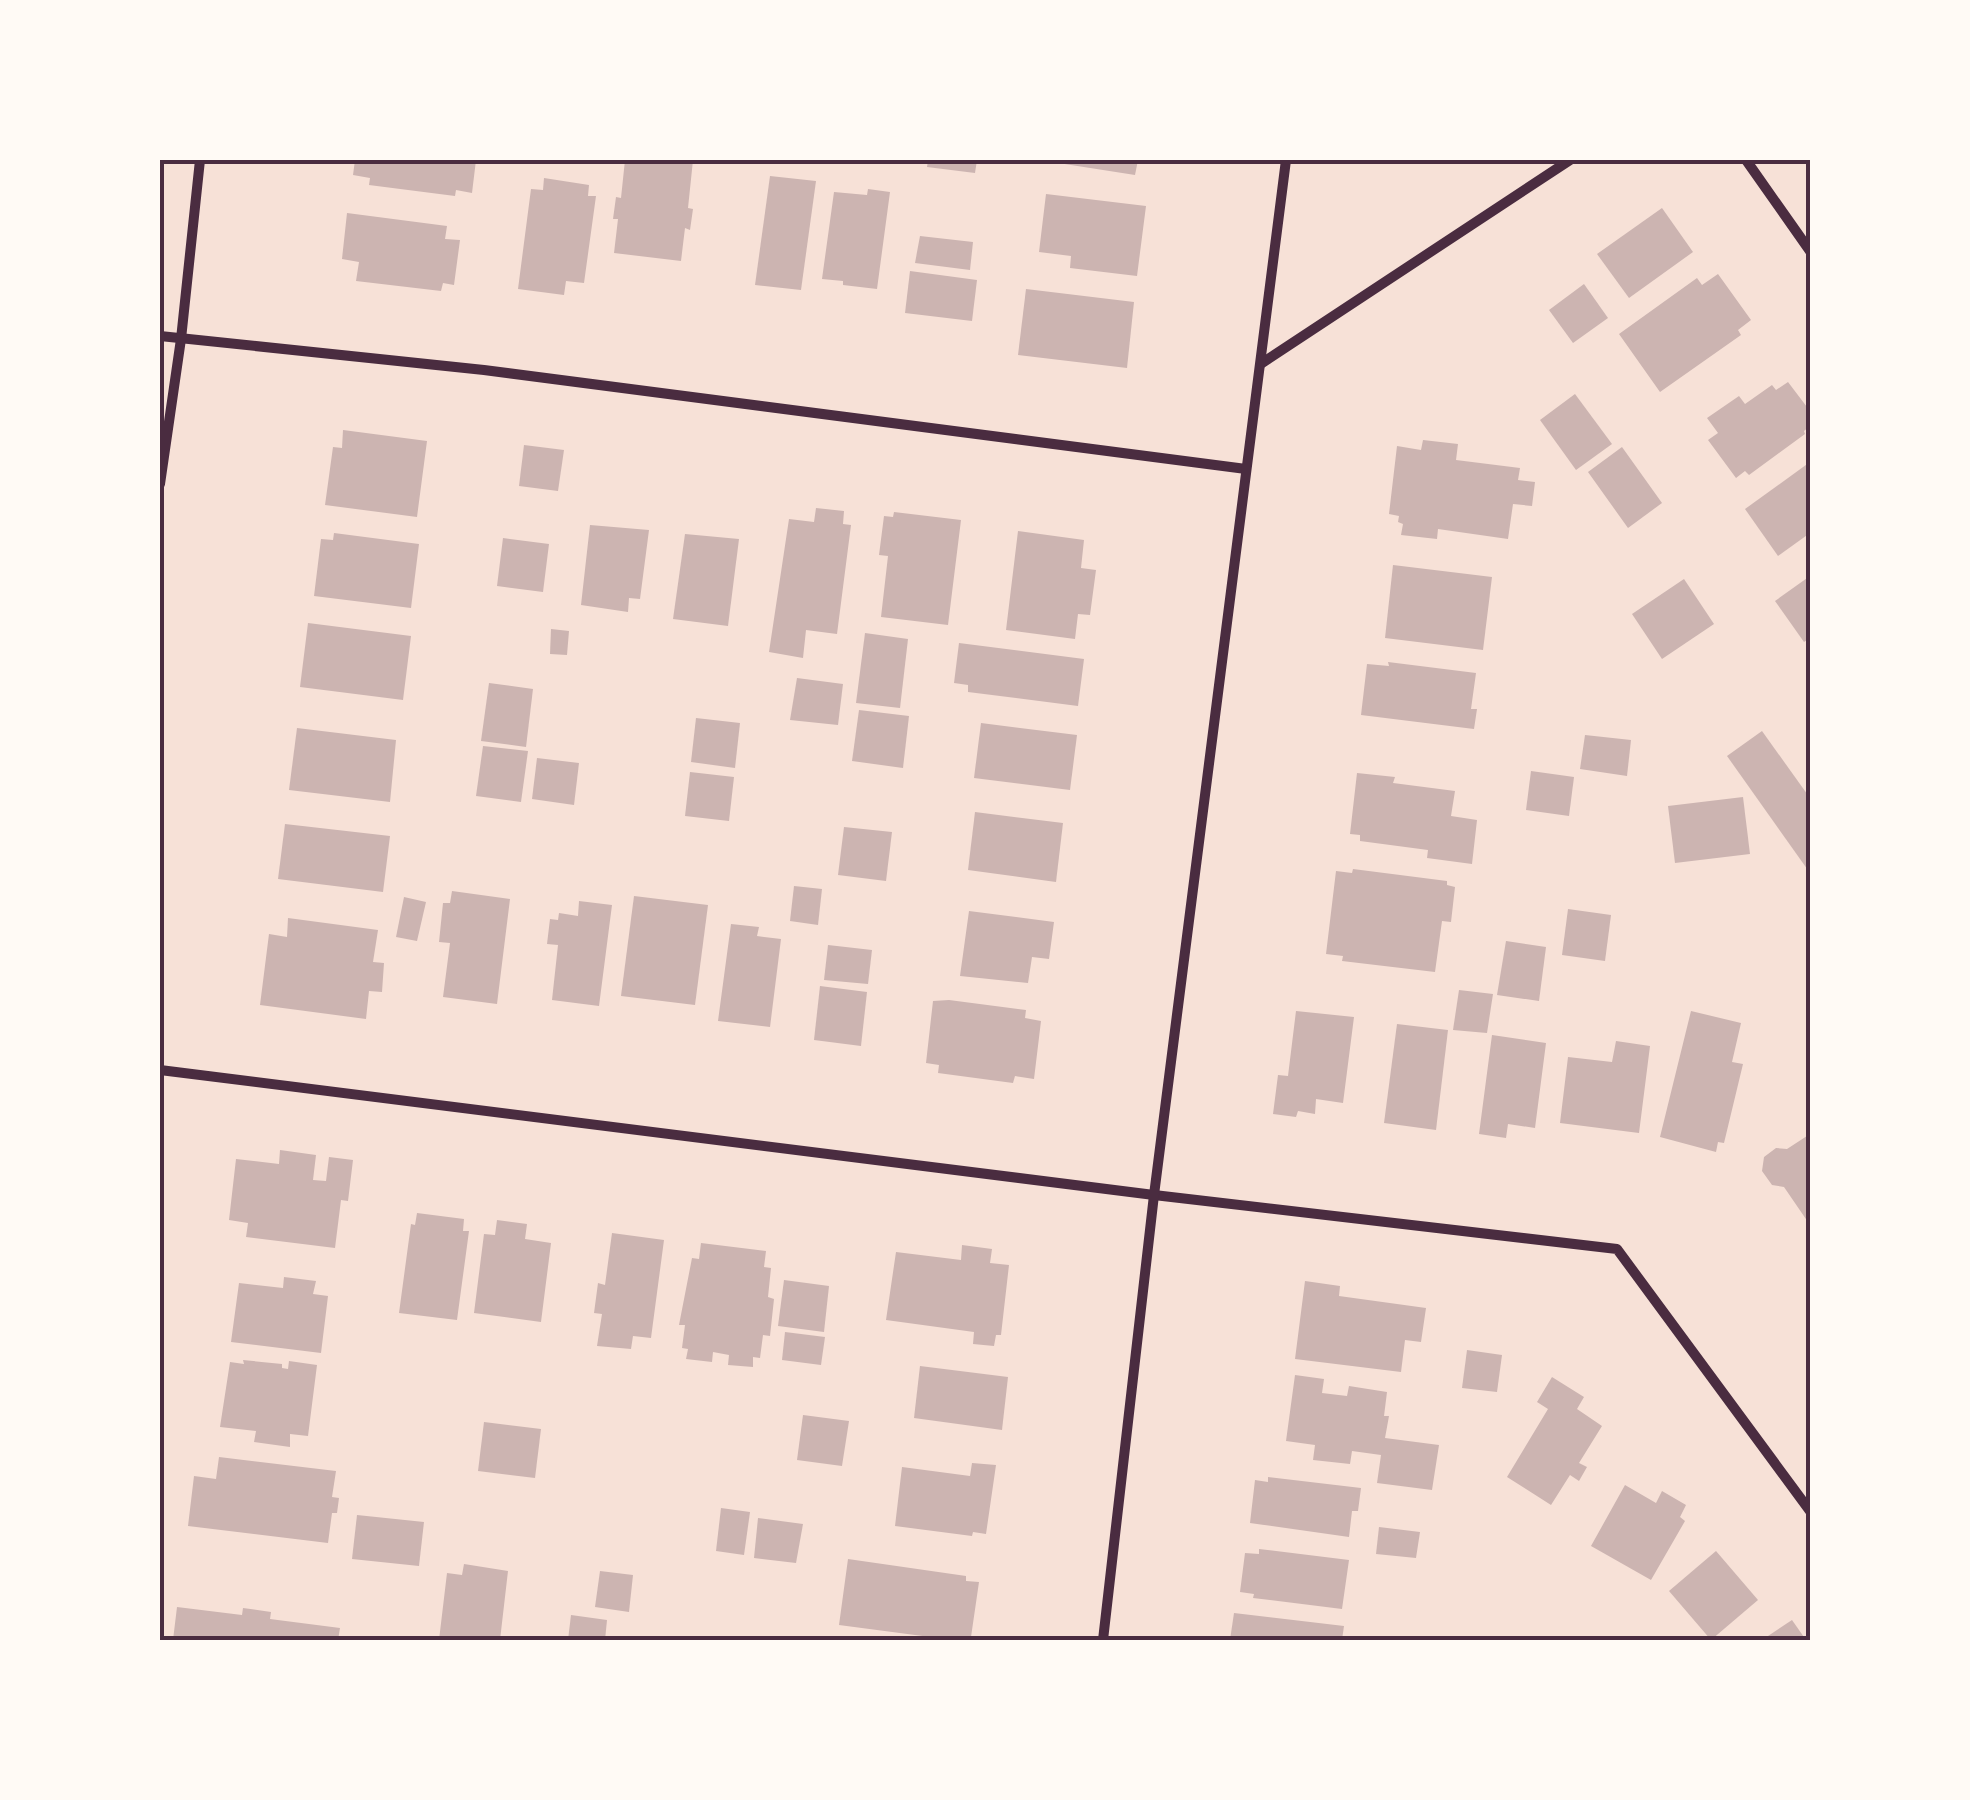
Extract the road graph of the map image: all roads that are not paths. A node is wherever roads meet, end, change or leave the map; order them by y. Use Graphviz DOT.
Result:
graph roads {
  1 [pos="200,160"];
  2 [pos="1286,160"];
  3 [pos="1570,160"];
  4 [pos="1746,160"];
  5 [pos="1810,251"];
  6 [pos="160,336"];
  7 [pos="181,338"];
  8 [pos="1262,363"];
  9 [pos="1246,469"];
  10 [pos="160,484"];
  11 [pos="160,1070"];
  12 [pos="1154,1195"];
  13 [pos="1810,1511"];
  14 [pos="1103,1640"];
  1 -- 7 [label="street"];
  2 -- 8 [label="street"];
  3 -- 8 [label="street"];
  4 -- 5 [label="street"];
  6 -- 7 [label="street"];
  7 -- 9 [label="street"];
  7 -- 10 [label="street"];
  8 -- 9 [label="street"];
  9 -- 12 [label="street"];
  11 -- 12 [label="street"];
  12 -- 13 [label="street"];
  12 -- 14 [label="street"];
}
